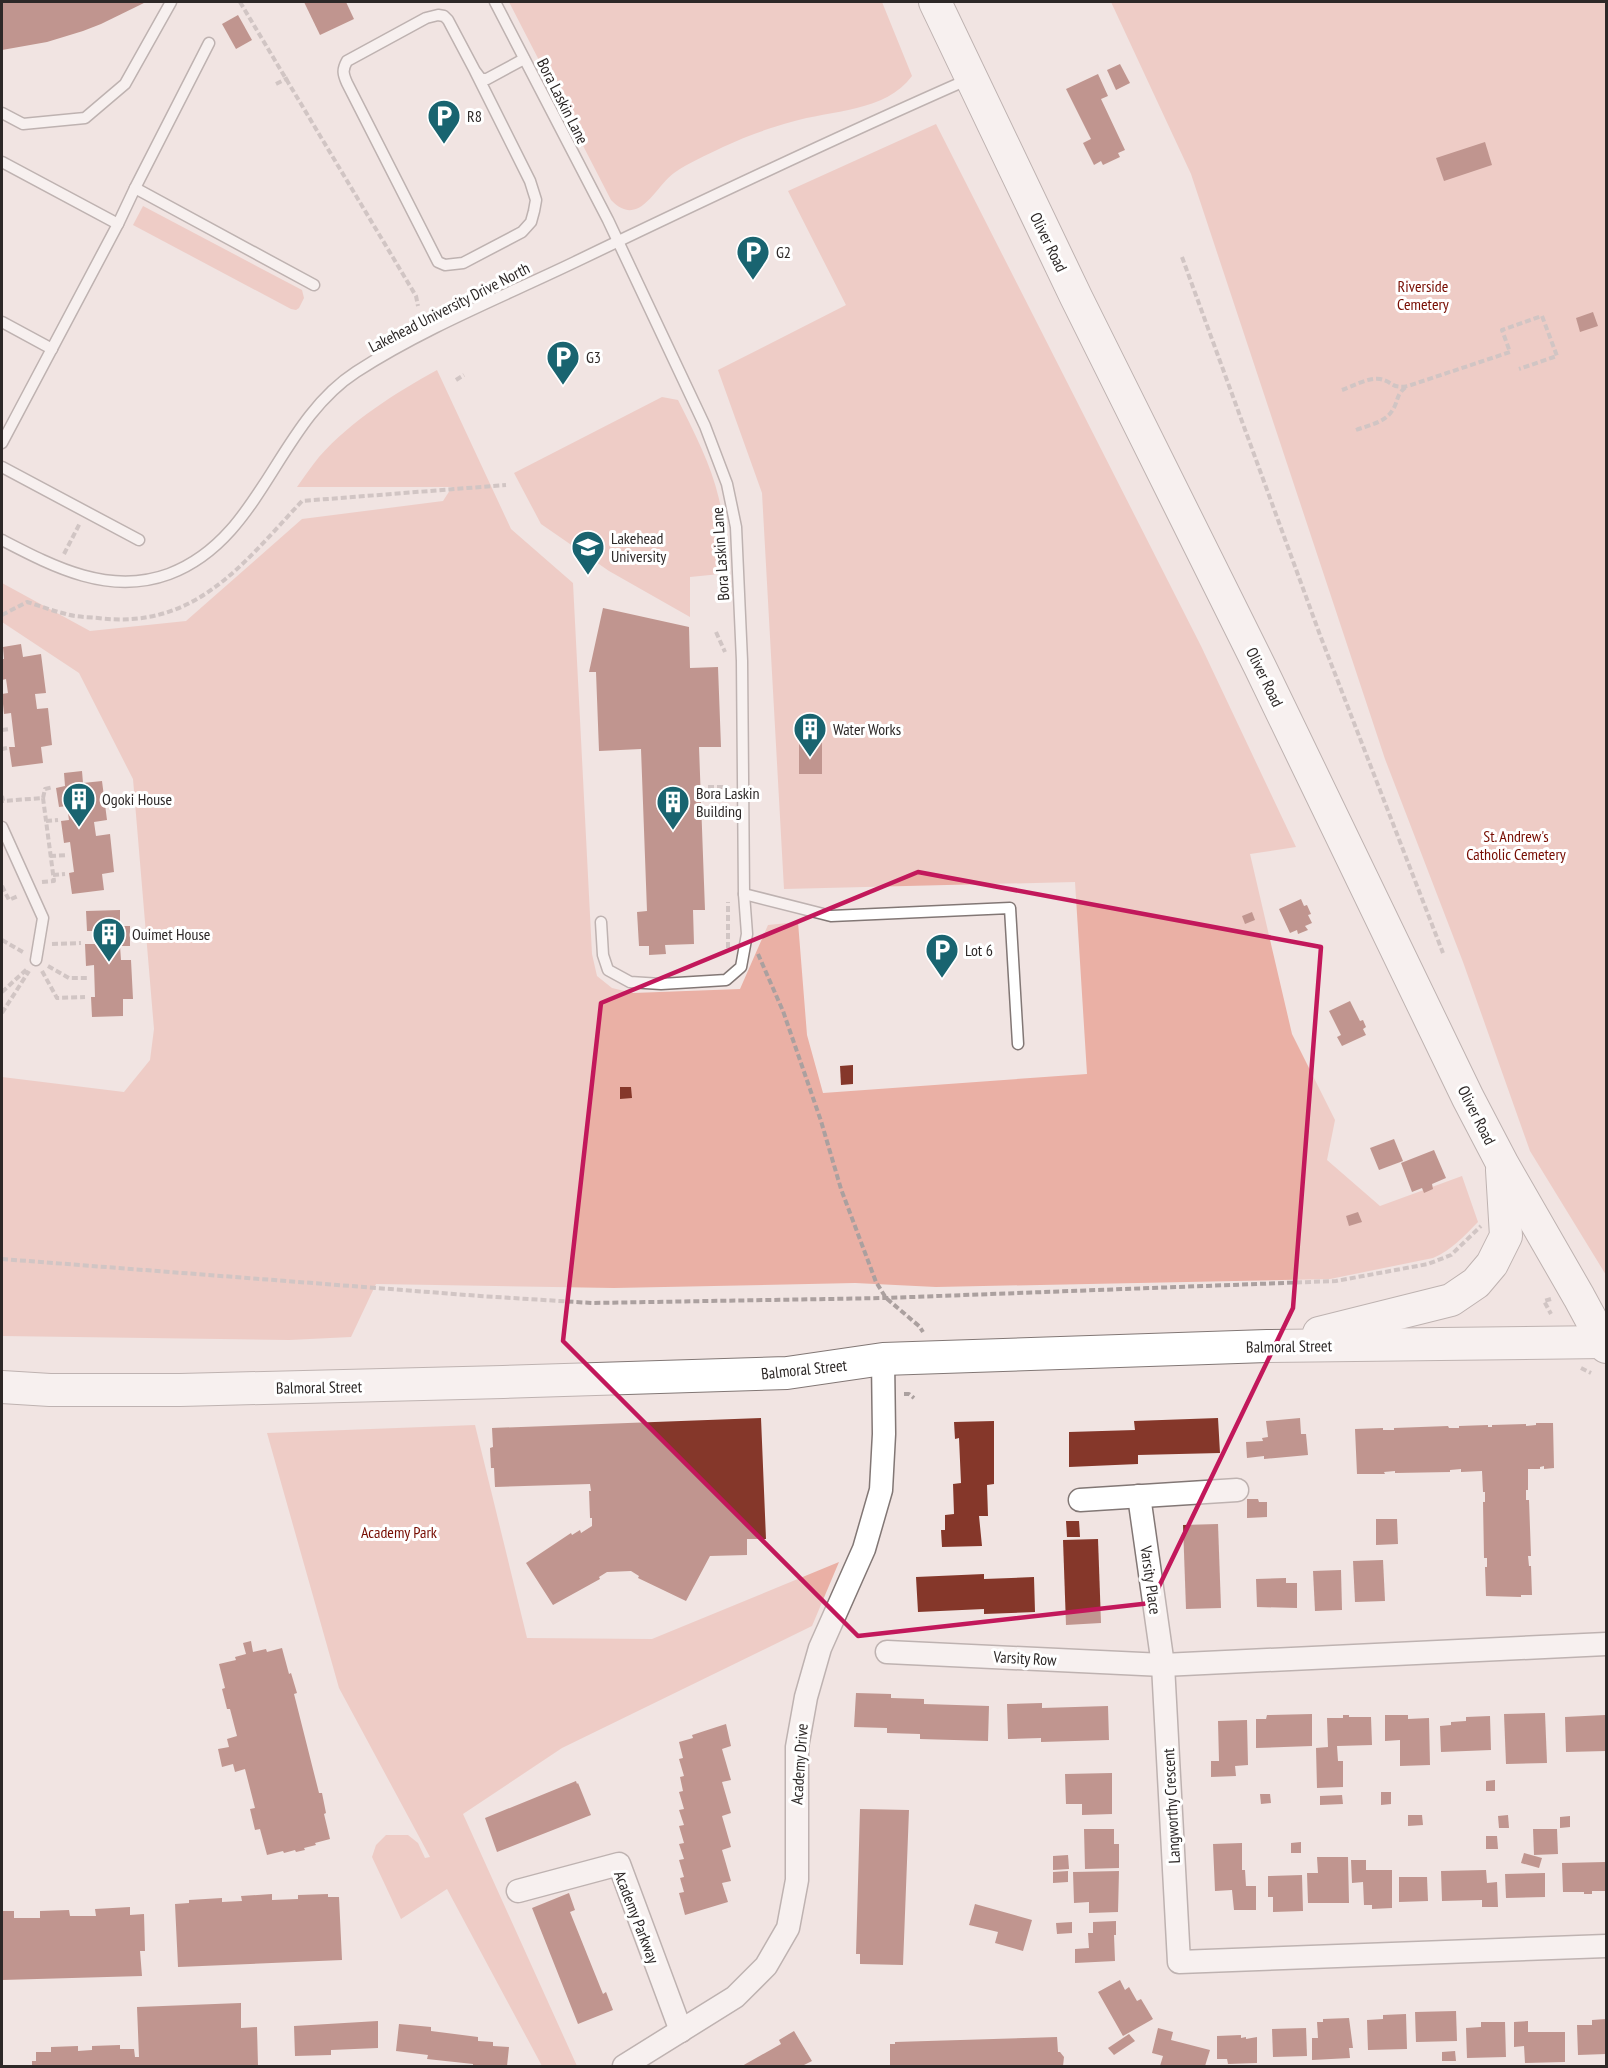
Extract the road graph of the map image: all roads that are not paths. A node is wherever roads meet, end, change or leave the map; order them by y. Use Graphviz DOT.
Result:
graph roads {
  1 [pos="171,2"];
  2 [pos="495,2"];
  3 [pos="935,2"];
  4 [pos="209,43"];
  5 [pos="524,59"];
  6 [pos="474,71"];
  7 [pos="971,79"];
  8 [pos="2,113"];
  9 [pos="2,162"];
  10 [pos="135,188"];
  11 [pos="118,224"];
  12 [pos="618,241"];
  13 [pos="314,285"];
  14 [pos="2,322"];
  15 [pos="52,349"];
  16 [pos="2,443"];
  17 [pos="2,467"];
  18 [pos="2,540"];
  19 [pos="139,540"];
  20 [pos="2,827"];
  21 [pos="744,894"];
  22 [pos="602,922"];
  23 [pos="36,960"];
  24 [pos="1018,1044"];
  25 [pos="1502,1163"];
  26 [pos="1606,1344"];
  27 [pos="1267,1346"];
  28 [pos="883,1359"];
  29 [pos="2,1387"];
  30 [pos="1238,1490"];
  31 [pos="1139,1496"];
  32 [pos="1080,1500"];
  33 [pos="1606,1644"];
  34 [pos="887,1652"];
  35 [pos="1163,1665"];
  36 [pos="518,1892"];
  37 [pos="1606,1946"];
  38 [pos="681,2031"];
  39 [pos="624,2067"];
  1 -- 8 [label="lane"];
  2 -- 5 [label="lane, Bora Laskin Lane"];
  3 -- 7 [label="main road, Oliver Road"];
  4 -- 10 [label="lane"];
  5 -- 6 [label="lane"];
  5 -- 12 [label="lane, Bora Laskin Lane"];
  6 -- 6 [label="lane"];
  7 -- 12 [label="lane, Lakehead University Drive North"];
  7 -- 25 [label="main road, Oliver Road"];
  9 -- 11 [label="lane"];
  10 -- 11 [label="lane"];
  10 -- 13 [label="lane"];
  11 -- 15 [label="lane"];
  12 -- 18 [label="lane, Lakehead University Drive North"];
  12 -- 21 [label="lane, Bora Laskin Lane"];
  14 -- 15 [label="lane"];
  15 -- 16 [label="lane"];
  17 -- 19 [label="lane"];
  20 -- 23 [label="lane"];
  21 -- 22 [label="lane, Bora Laskin Lane"];
  21 -- 24 [label="lane"];
  25 -- 26 [label="main road, Oliver Road"];
  25 -- 27 [label="main road"];
  26 -- 27 [label="main road, Balmoral Street"];
  27 -- 28 [label="main road, Balmoral Street"];
  28 -- 29 [label="main road, Balmoral Street"];
  28 -- 38 [label="street, Academy Drive"];
  30 -- 31 [label="street"];
  31 -- 32 [label="street"];
  31 -- 35 [label="street, Varsity Place"];
  33 -- 35 [label="street"];
  34 -- 35 [label="street, Varsity Row"];
  35 -- 37 [label="street, Langworthy Crescent"];
  36 -- 38 [label="street, Academy Parkway"];
  38 -- 39 [label="street, Academy Drive"];
}
